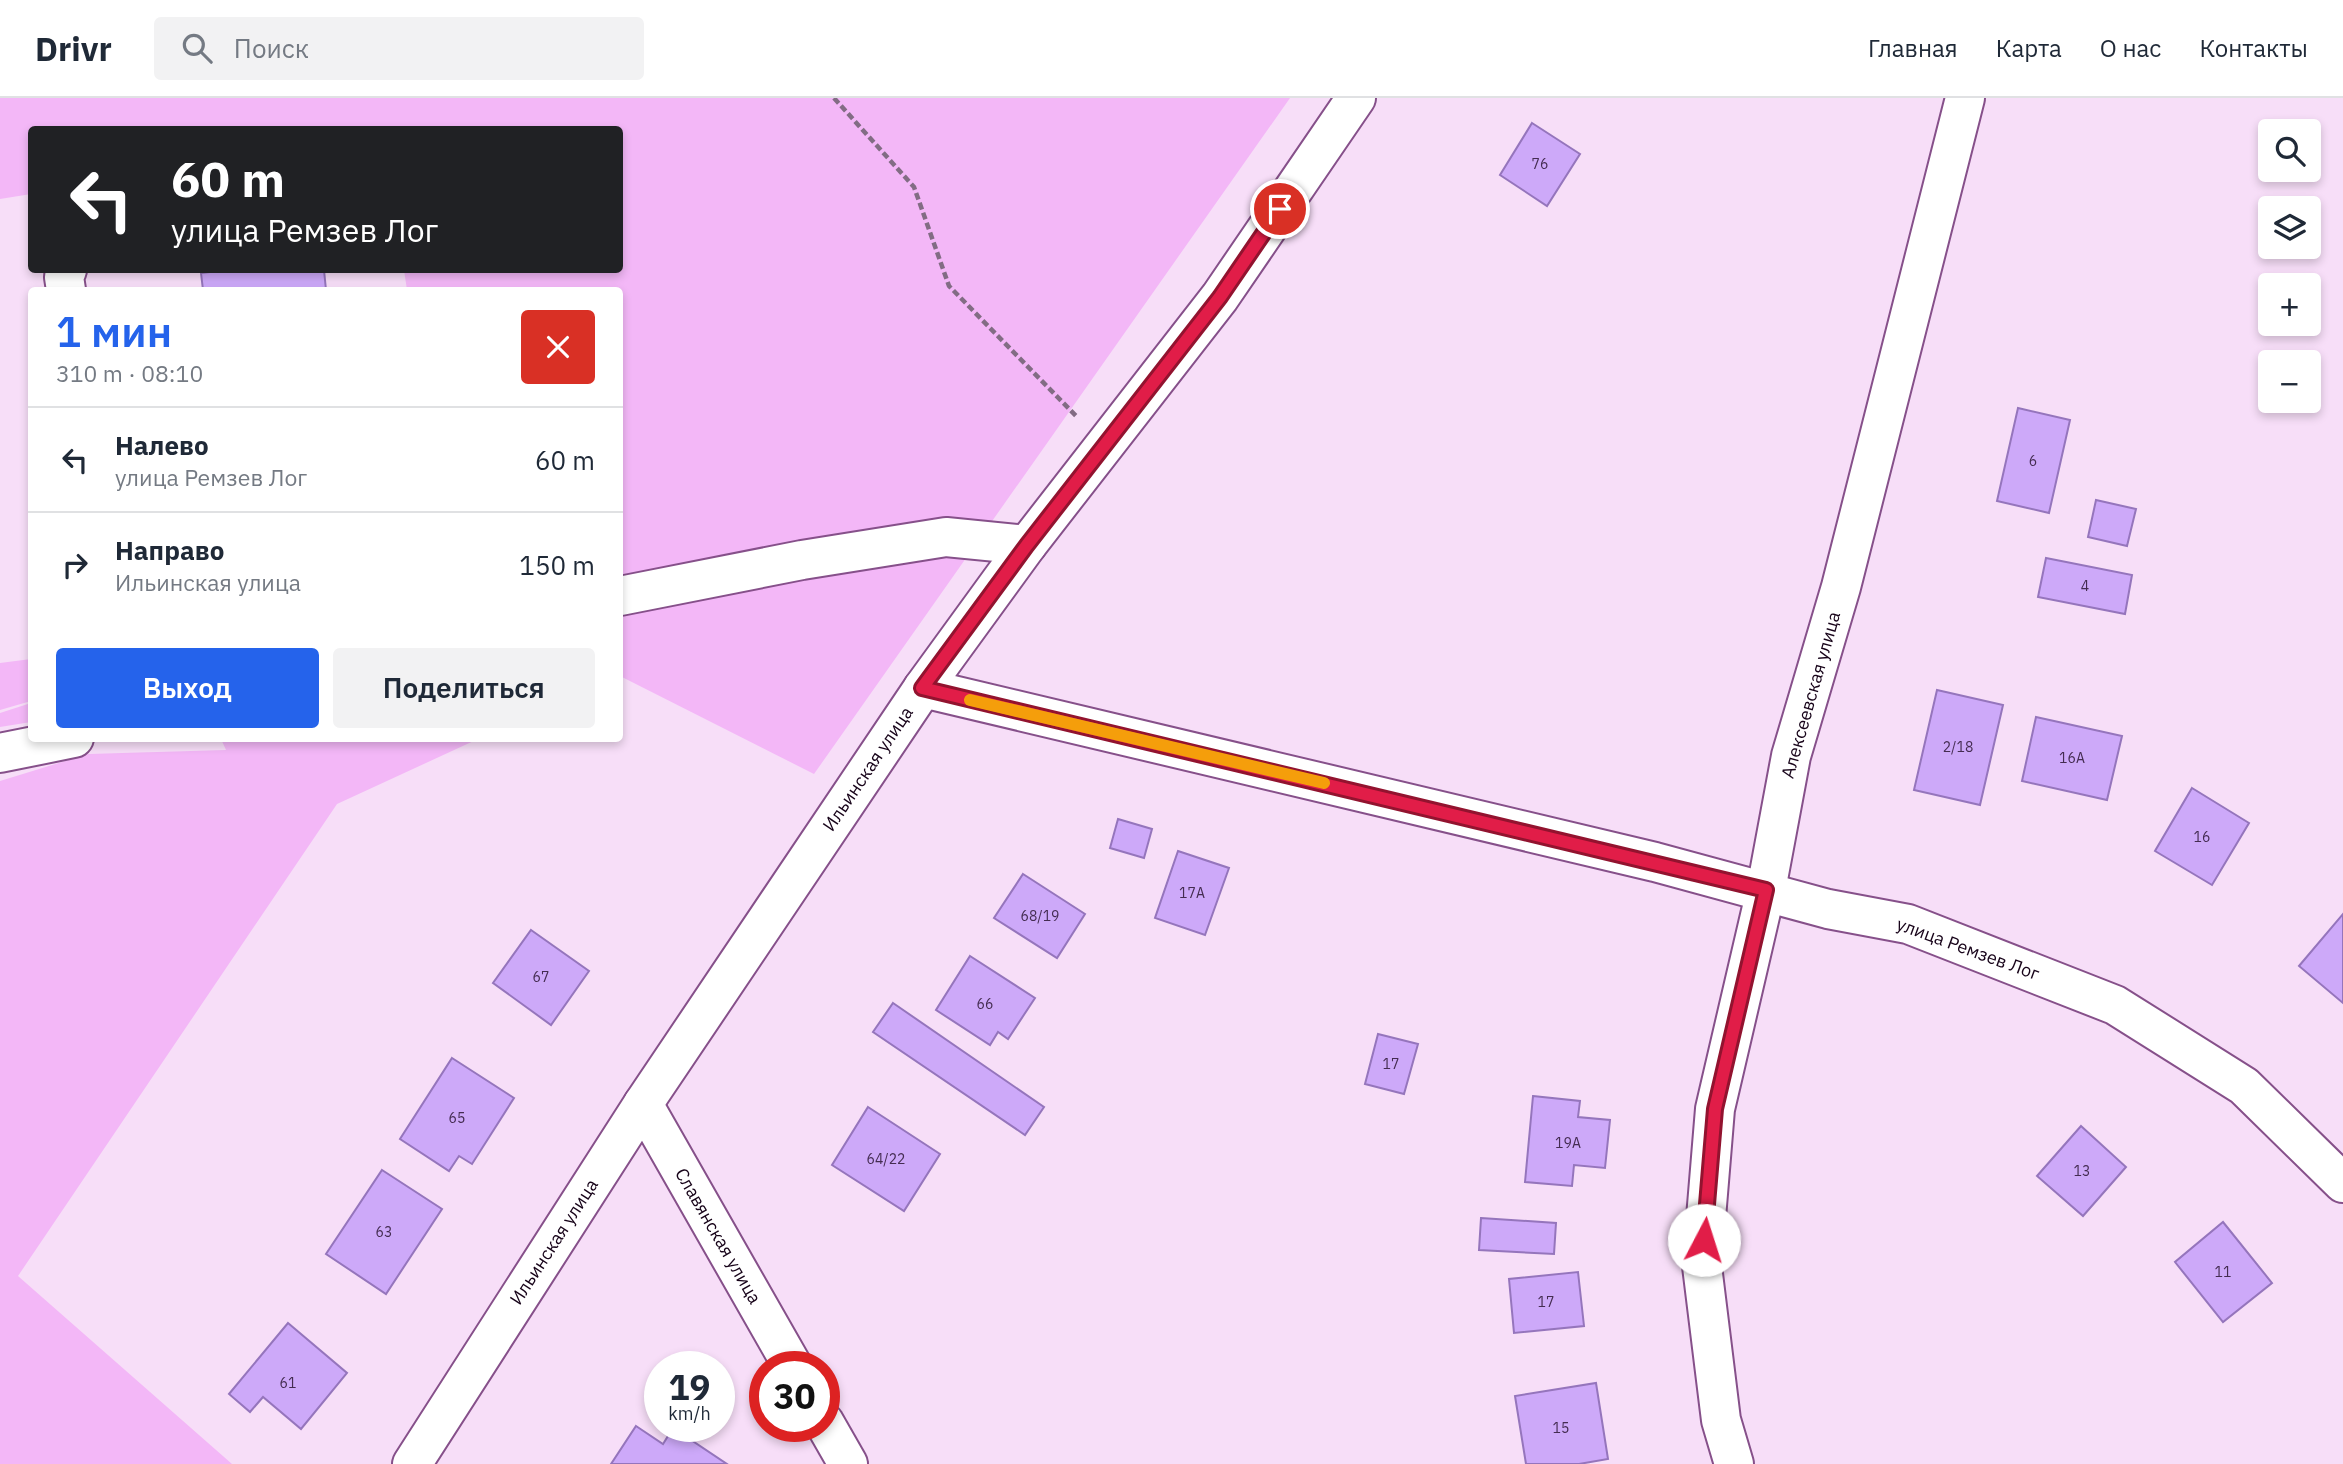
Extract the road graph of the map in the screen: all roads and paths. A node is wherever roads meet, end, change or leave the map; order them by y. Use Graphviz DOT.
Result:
graph roads {
  1 [pos="834,98"];
  2 [pos="1356,98"];
  3 [pos="1965,98"];
  4 [pos="1105,447"];
  5 [pos="1027,545"];
  6 [pos="623,595"];
  7 [pos="922,688"];
  8 [pos="54,742"];
  9 [pos="0,753"];
  10 [pos="1766,890"];
  11 [pos="643,1104"];
  12 [pos="2343,1183"];
  13 [pos="784,1351"];
  14 [pos="835,1442"];
  15 [pos="412,1464"];
  16 [pos="848,1464"];
  17 [pos="1734,1464"];
  1 -- 4 [label="path"];
  2 -- 4 [label="street, Ильинская улица"];
  3 -- 10 [label="street, Алексеевская улица"];
  4 -- 5 [label="street, Ильинская улица"];
  5 -- 6 [label="street"];
  5 -- 7 [label="street, Ильинская улица"];
  7 -- 10 [label="street, улица Ремзев Лог"];
  7 -- 11 [label="street, Ильинская улица"];
  8 -- 9 [label="street"];
  10 -- 12 [label="street, улица Ремзев Лог"];
  10 -- 17 [label="street, Алексеевская улица"];
  11 -- 13 [label="street, Славянская улица"];
  11 -- 15 [label="street, Ильинская улица"];
  14 -- 16 [label="street"];
}
